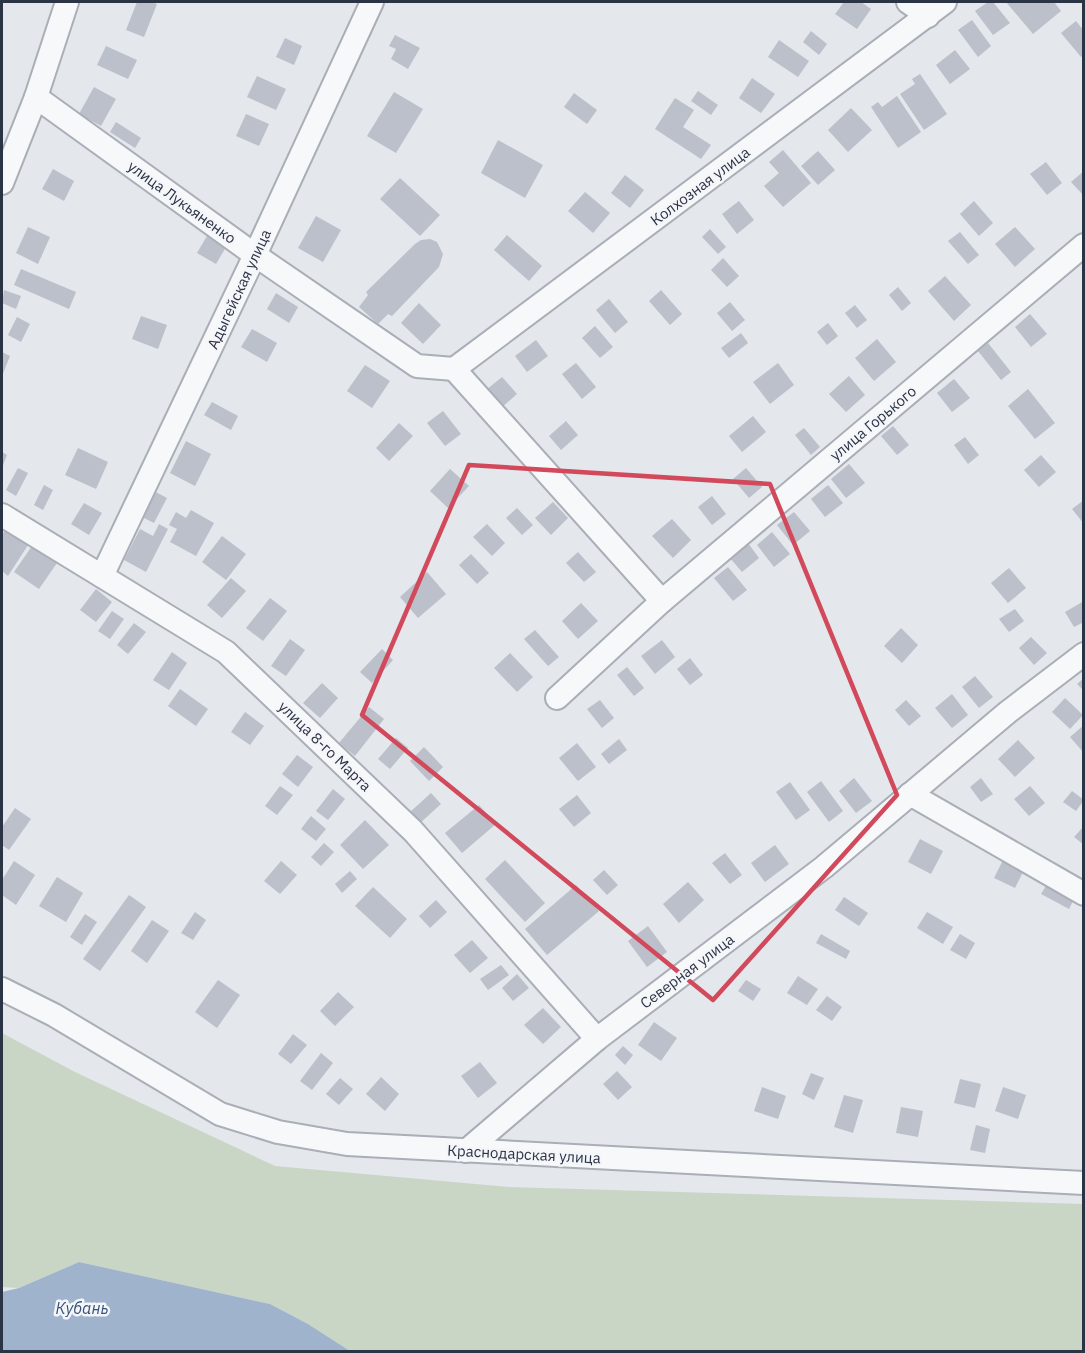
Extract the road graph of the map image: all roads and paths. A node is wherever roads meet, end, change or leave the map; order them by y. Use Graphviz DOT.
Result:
graph roads {
  1 [pos="67,2"];
  2 [pos="372,2"];
  3 [pos="908,2"];
  4 [pos="937,9"];
  5 [pos="36,97"];
  6 [pos="2,183"];
  7 [pos="1083,245"];
  8 [pos="255,255"];
  9 [pos="454,369"];
  10 [pos="2,515"];
  11 [pos="102,576"];
  12 [pos="662,601"];
  13 [pos="1083,654"];
  14 [pos="557,698"];
  15 [pos="910,794"];
  16 [pos="1083,894"];
  17 [pos="2,989"];
  18 [pos="597,1039"];
  19 [pos="466,1151"];
  20 [pos="1083,1183"];
  1 -- 5 [label="street"];
  2 -- 8 [label="street, Адыгейская улица"];
  3 -- 4 [label="street"];
  4 -- 9 [label="street, Колхозная улица"];
  5 -- 6 [label="street"];
  5 -- 8 [label="street, улица Лукьяненко"];
  7 -- 12 [label="street, улица Горького"];
  8 -- 9 [label="street, улица Лукьяненко"];
  8 -- 11 [label="street, Адыгейская улица"];
  9 -- 12 [label="street"];
  10 -- 11 [label="street, улица 8-го Марта"];
  11 -- 18 [label="street, улица 8-го Марта"];
  12 -- 14 [label="street, улица Горького"];
  13 -- 15 [label="street, Северная улица"];
  15 -- 16 [label="street"];
  15 -- 18 [label="street, Северная улица"];
  17 -- 19 [label="street, Краснодарская улица"];
  18 -- 19 [label="street, Северная улица"];
  19 -- 20 [label="street, Краснодарская улица"];
}
